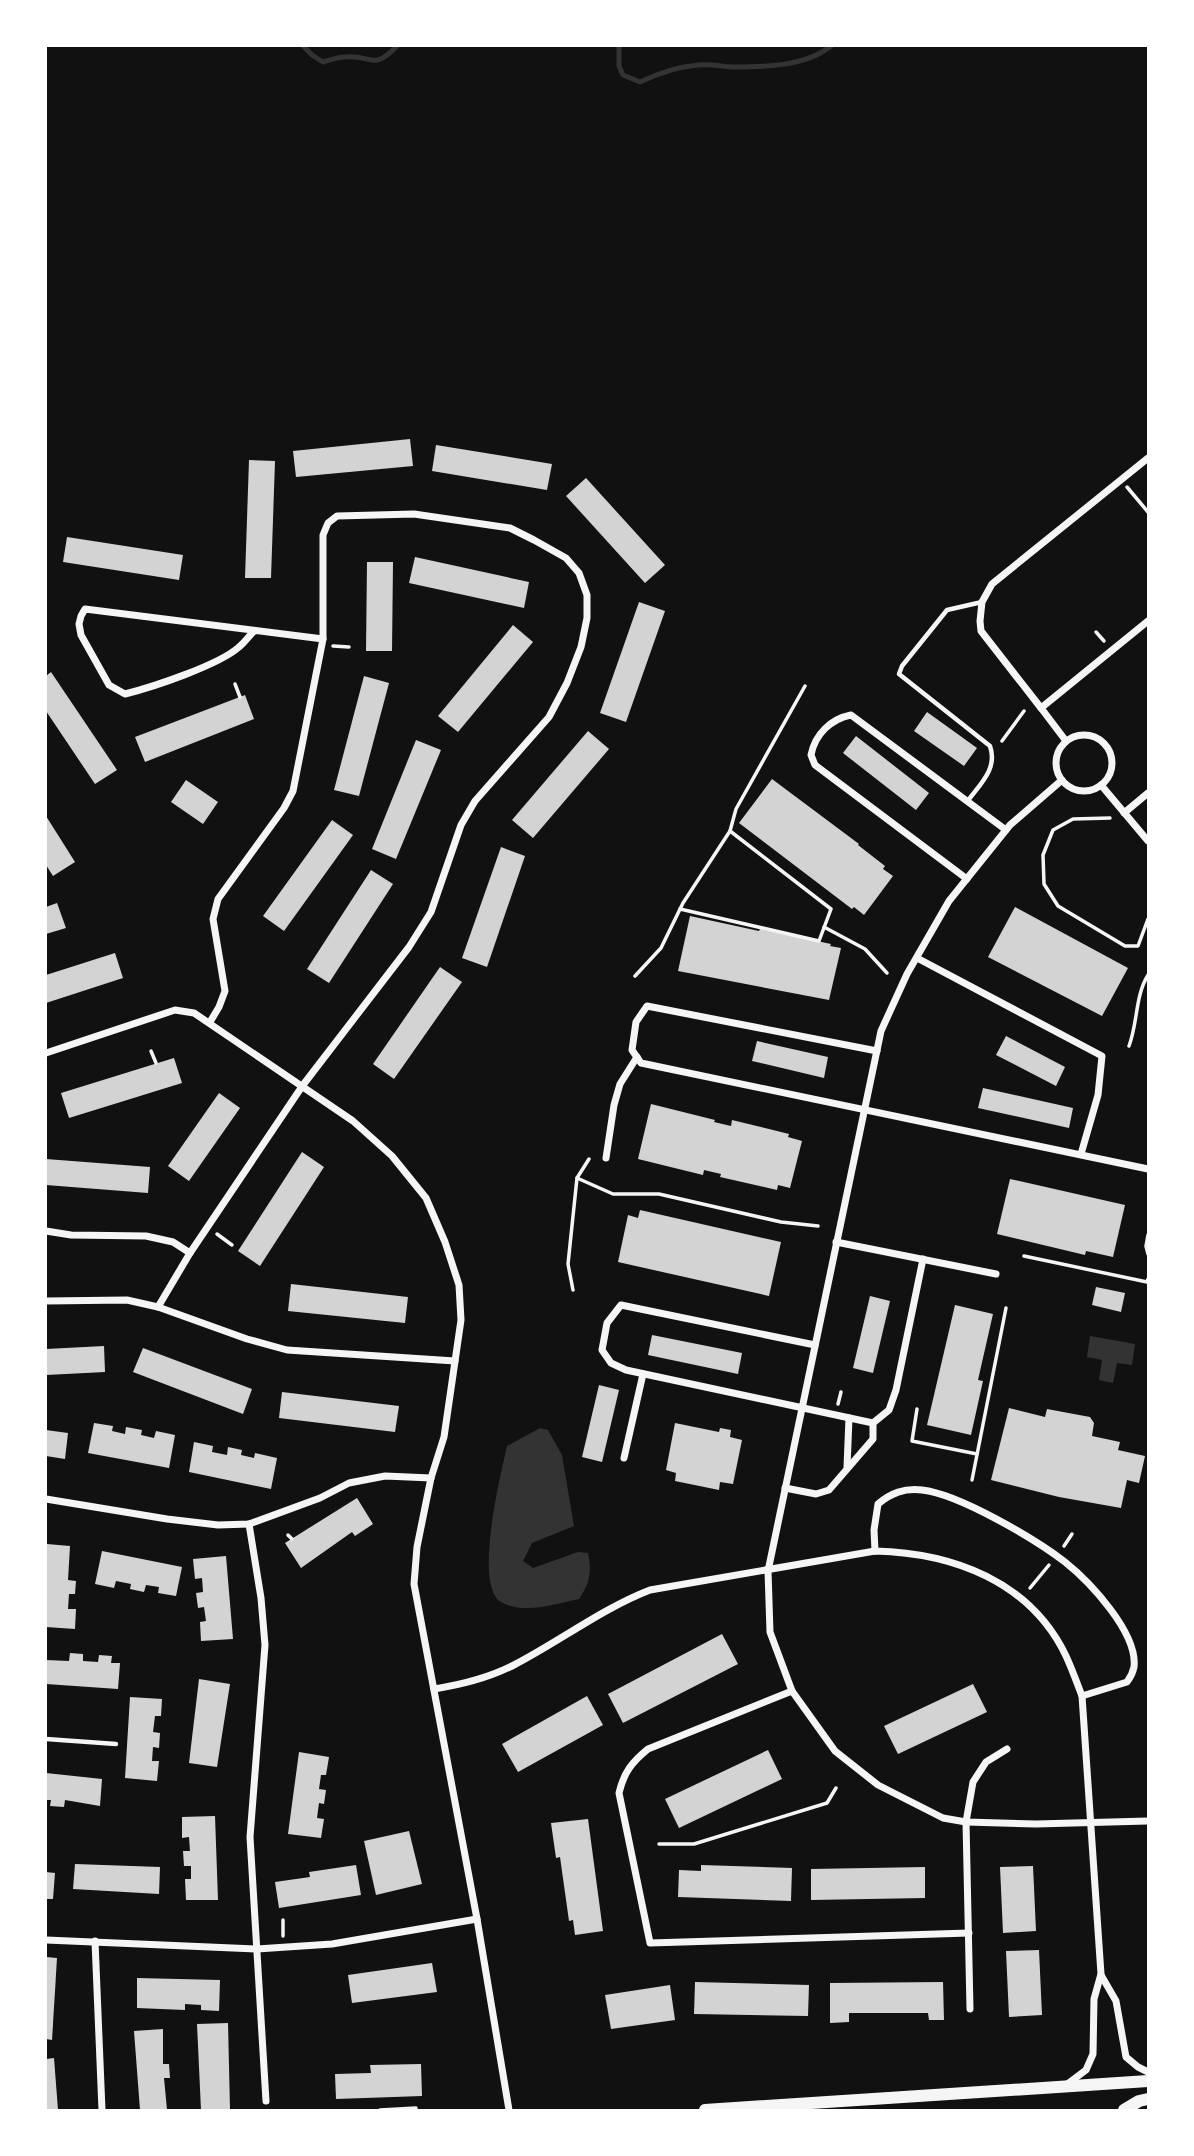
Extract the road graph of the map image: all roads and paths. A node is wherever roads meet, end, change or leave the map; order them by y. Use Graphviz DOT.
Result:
graph roads {
  1 [pos="1149,458"];
  2 [pos="1121,480"];
  3 [pos="1149,512"];
  4 [pos="982,602"];
  5 [pos="1149,621"];
  6 [pos="254,631"];
  7 [pos="323,639"];
  8 [pos="235,684"];
  9 [pos="805,686"];
  10 [pos="240,697"];
  11 [pos="1041,708"];
  12 [pos="1024,711"];
  13 [pos="1002,741"];
  14 [pos="1066,741"];
  15 [pos="1062,779"];
  16 [pos="1101,785"];
  17 [pos="1149,793"];
  18 [pos="967,802"];
  19 [pos="1124,813"];
  20 [pos="1110,818"];
  21 [pos="730,831"];
  22 [pos="1006,831"];
  23 [pos="1149,841"];
  24 [pos="967,879"];
  25 [pos="680,909"];
  26 [pos="1149,919"];
  27 [pos="824,927"];
  28 [pos="916,958"];
  29 [pos="887,973"];
  30 [pos="1149,975"];
  31 [pos="635,976"];
  32 [pos="210,1022"];
  33 [pos="1129,1045"];
  34 [pos="151,1051"];
  35 [pos="877,1051"];
  36 [pos="46,1053"];
  37 [pos="637,1057"];
  38 [pos="156,1063"];
  39 [pos="303,1085"];
  40 [pos="865,1109"];
  41 [pos="1081,1154"];
  42 [pos="606,1158"];
  43 [pos="589,1159"];
  44 [pos="1149,1169"];
  45 [pos="577,1178"];
  46 [pos="818,1226"];
  47 [pos="46,1231"];
  48 [pos="1149,1236"];
  49 [pos="226,1240"];
  50 [pos="836,1242"];
  51 [pos="232,1245"];
  52 [pos="190,1253"];
  53 [pos="1149,1254"];
  54 [pos="1024,1256"];
  55 [pos="923,1259"];
  56 [pos="996,1274"];
  57 [pos="1149,1279"];
  58 [pos="573,1290"];
  59 [pos="46,1301"];
  60 [pos="158,1307"];
  61 [pos="1006,1308"];
  62 [pos="815,1345"];
  63 [pos="455,1361"];
  64 [pos="643,1374"];
  65 [pos="802,1409"];
  66 [pos="918,1409"];
  67 [pos="849,1418"];
  68 [pos="873,1423"];
  69 [pos="977,1454"];
  70 [pos="624,1458"];
  71 [pos="847,1467"];
  72 [pos="431,1478"];
  73 [pos="972,1480"];
  74 [pos="785,1488"];
  75 [pos="46,1499"];
  76 [pos="249,1524"];
  77 [pos="1072,1534"];
  78 [pos="1064,1546"];
  79 [pos="875,1551"];
  80 [pos="1050,1563"];
  81 [pos="768,1571"];
  82 [pos="1030,1588"];
  83 [pos="434,1689"];
  84 [pos="792,1691"];
  85 [pos="1082,1696"];
  86 [pos="46,1739"];
  87 [pos="116,1744"];
  88 [pos="1007,1749"];
  89 [pos="836,1788"];
  90 [pos="1149,1821"];
  91 [pos="966,1822"];
  92 [pos="1092,1824"];
  93 [pos="659,1844"];
  94 [pos="477,1919"];
  95 [pos="283,1920"];
  96 [pos="968,1933"];
  97 [pos="283,1937"];
  98 [pos="46,1940"];
  99 [pos="96,1941"];
  100 [pos="257,1949"];
  101 [pos="1101,1974"];
  102 [pos="970,2009"];
  103 [pos="1149,2072"];
  104 [pos="1149,2081"];
  105 [pos="1064,2087"];
  106 [pos="1149,2099"];
  107 [pos="266,2101"];
  108 [pos="416,2108"];
  109 [pos="102,2110"];
  110 [pos="380,2110"];
  111 [pos="509,2110"];
  112 [pos="705,2110"];
  113 [pos="1124,2110"];
  1 -- 2 [label="street"];
  2 -- 3 [label="path"];
  2 -- 4 [label="street"];
  4 -- 11 [label="street"];
  4 -- 18 [label="lane"];
  5 -- 11 [label="street"];
  6 -- 6 [label="street"];
  6 -- 7 [label="street"];
  7 -- 32 [label="street"];
  7 -- 39 [label="street"];
  8 -- 10 [label="path"];
  9 -- 21 [label="path"];
  11 -- 14 [label="street"];
  12 -- 13 [label="path"];
  14 -- 15 [label="street"];
  14 -- 16 [label="street"];
  15 -- 16 [label="street"];
  15 -- 22 [label="street"];
  16 -- 19 [label="street"];
  17 -- 19 [label="street"];
  18 -- 22 [label="street"];
  18 -- 24 [label="street"];
  19 -- 23 [label="street"];
  20 -- 26 [label="path"];
  21 -- 25 [label="path"];
  21 -- 27 [label="path"];
  22 -- 24 [label="street"];
  24 -- 28 [label="street"];
  25 -- 27 [label="path"];
  25 -- 31 [label="path"];
  27 -- 29 [label="path"];
  28 -- 35 [label="street"];
  28 -- 41 [label="street"];
  30 -- 33 [label="path"];
  32 -- 36 [label="street"];
  32 -- 39 [label="street"];
  34 -- 38 [label="path"];
  35 -- 37 [label="street"];
  35 -- 40 [label="street"];
  37 -- 40 [label="street"];
  37 -- 42 [label="street"];
  39 -- 52 [label="street"];
  39 -- 63 [label="street"];
  40 -- 41 [label="street"];
  40 -- 50 [label="street"];
  41 -- 44 [label="street"];
  43 -- 45 [label="path"];
  45 -- 46 [label="path"];
  45 -- 58 [label="path"];
  47 -- 52 [label="street"];
  48 -- 53 [label="path"];
  49 -- 51 [label="path"];
  50 -- 55 [label="street"];
  50 -- 62 [label="street"];
  52 -- 60 [label="street"];
  54 -- 57 [label="path"];
  55 -- 56 [label="street"];
  55 -- 68 [label="street"];
  59 -- 60 [label="street"];
  60 -- 63 [label="street"];
  61 -- 69 [label="path"];
  62 -- 64 [label="street"];
  62 -- 65 [label="street"];
  63 -- 72 [label="street"];
  64 -- 65 [label="street"];
  64 -- 70 [label="street"];
  65 -- 67 [label="street"];
  65 -- 74 [label="street"];
  66 -- 69 [label="path"];
  67 -- 68 [label="street"];
  67 -- 71 [label="street"];
  68 -- 71 [label="street"];
  69 -- 73 [label="path"];
  71 -- 74 [label="street"];
  72 -- 76 [label="street"];
  72 -- 83 [label="street"];
  74 -- 81 [label="street"];
  75 -- 76 [label="street"];
  76 -- 100 [label="street"];
  77 -- 78 [label="path"];
  79 -- 81 [label="street"];
  79 -- 85 [label="street"];
  79 -- 85 [label="street"];
  80 -- 82 [label="path"];
  81 -- 83 [label="street"];
  81 -- 84 [label="street"];
  83 -- 94 [label="street"];
  84 -- 91 [label="street"];
  84 -- 96 [label="street"];
  85 -- 92 [label="street"];
  86 -- 87 [label="lane"];
  88 -- 91 [label="street"];
  89 -- 93 [label="path"];
  90 -- 92 [label="street"];
  91 -- 92 [label="street"];
  91 -- 96 [label="street"];
  92 -- 101 [label="street"];
  94 -- 100 [label="street"];
  94 -- 111 [label="street"];
  95 -- 97 [label="path"];
  96 -- 102 [label="street"];
  98 -- 99 [label="street"];
  99 -- 100 [label="street"];
  99 -- 109 [label="street"];
  100 -- 107 [label="street"];
  101 -- 103 [label="street"];
  101 -- 105 [label="street"];
  104 -- 105 [label="main road"];
  105 -- 112 [label="main road"];
  106 -- 113 [label="main road"];
  108 -- 110 [label="path"];
}
